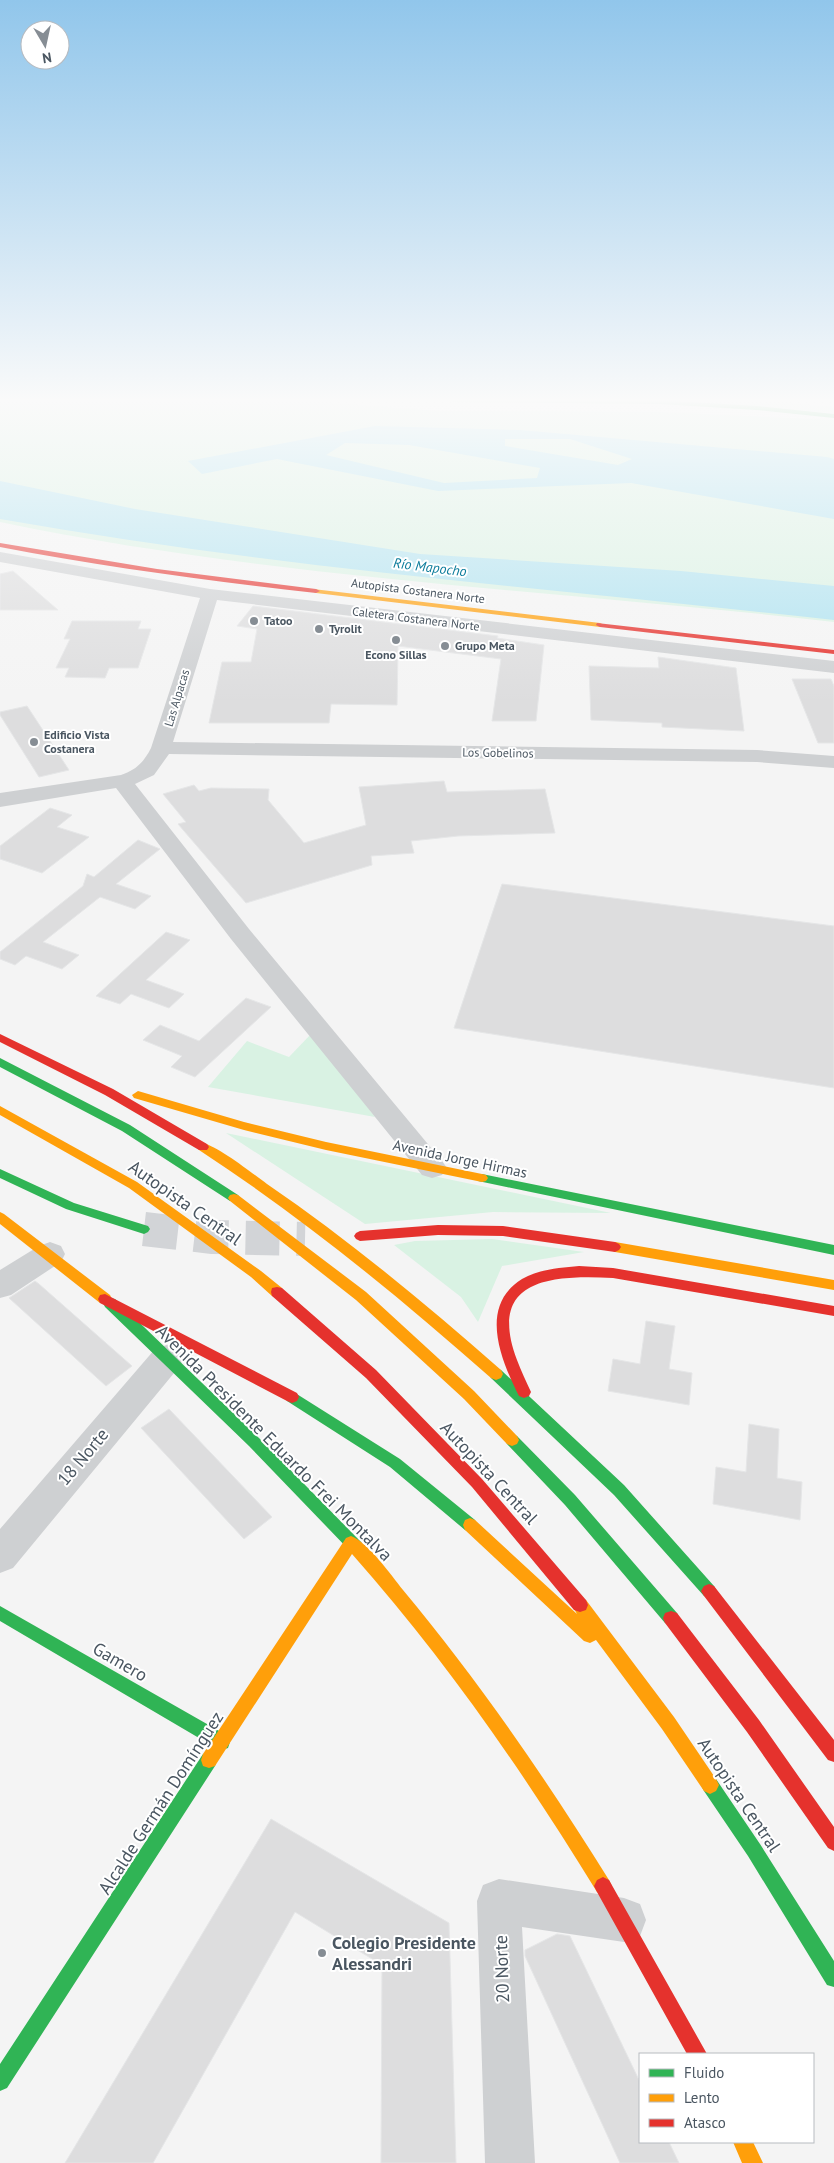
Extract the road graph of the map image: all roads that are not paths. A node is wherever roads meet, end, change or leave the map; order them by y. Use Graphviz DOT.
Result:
graph roads {
  1 [pos="0,533"];
  2 [pos="0,545"];
  3 [pos="0,557"];
  4 [pos="210,594"];
  5 [pos="748,630"];
  6 [pos="834,652"];
  7 [pos="834,667"];
  8 [pos="161,748"];
  9 [pos="834,762"];
  10 [pos="121,781"];
  11 [pos="0,800"];
  12 [pos="0,1038"];
  13 [pos="0,1062"];
  14 [pos="85,1078"];
  15 [pos="0,1110"];
  16 [pos="432,1168"];
  17 [pos="0,1173"];
  18 [pos="0,1217"];
  19 [pos="144,1229"];
  20 [pos="360,1236"];
  21 [pos="834,1250"];
  22 [pos="50,1254"];
  23 [pos="834,1285"];
  24 [pos="0,1286"];
  25 [pos="105,1299"];
  26 [pos="834,1311"];
  27 [pos="167,1358"];
  28 [pos="532,1406"];
  29 [pos="351,1543"];
  30 [pos="0,1556"];
  31 [pos="0,1613"];
  32 [pos="633,1672"];
  33 [pos="222,1742"];
  34 [pos="831,1745"];
  35 [pos="834,1842"];
  36 [pos="624,1920"];
  37 [pos="834,1978"];
  38 [pos="696,2053"];
  39 [pos="0,2081"];
  40 [pos="743,2143"];
  41 [pos="510,2163"];
  42 [pos="753,2163"];
  1 -- 5 [label="main road, Autopista Costanera Norte"];
  2 -- 6 [label="main road, Autopista Costanera Norte"];
  3 -- 4 [label="street, Caletera Costanera Norte"];
  4 -- 7 [label="street, Caletera Costanera Norte"];
  4 -- 8 [label="street, Las Alpacas"];
  8 -- 9 [label="street, Los Gobelinos"];
  8 -- 10 [label="street, Las Alpacas"];
  10 -- 11 [label="street, Las Alpacas"];
  10 -- 16 [label="street"];
  12 -- 14 [label="main road"];
  13 -- 35 [label="main road, Autopista Central"];
  14 -- 16 [label="main road, Avenida Jorge Hirmas"];
  14 -- 28 [label="main road"];
  15 -- 32 [label="main road, Autopista Central"];
  16 -- 21 [label="main road, Avenida Jorge Hirmas"];
  17 -- 19 [label="main road"];
  18 -- 22 [label="main road, Avenida Presidente Eduardo Frei Montalva"];
  20 -- 23 [label="main road"];
  22 -- 24 [label="street"];
  22 -- 25 [label="main road, Avenida Presidente Eduardo Frei Montalva"];
  25 -- 27 [label="main road, Avenida Presidente Eduardo Frei Montalva"];
  25 -- 32 [label="main road"];
  26 -- 28 [label="main road"];
  27 -- 29 [label="main road, Avenida Presidente Eduardo Frei Montalva"];
  27 -- 30 [label="street, 18 Norte"];
  28 -- 34 [label="main road"];
  29 -- 33 [label="main road, Alcalde Germán Domínguez"];
  29 -- 36 [label="main road, Avenida Presidente Eduardo Frei Montalva"];
  31 -- 33 [label="main road, Gamero"];
  32 -- 37 [label="main road, Autopista Central"];
  33 -- 39 [label="main road, Alcalde Germán Domínguez"];
  36 -- 38 [label="main road, Avenida Presidente Eduardo Frei Montalva"];
  36 -- 41 [label="street, 20 Norte"];
  40 -- 42 [label="main road"];
}
